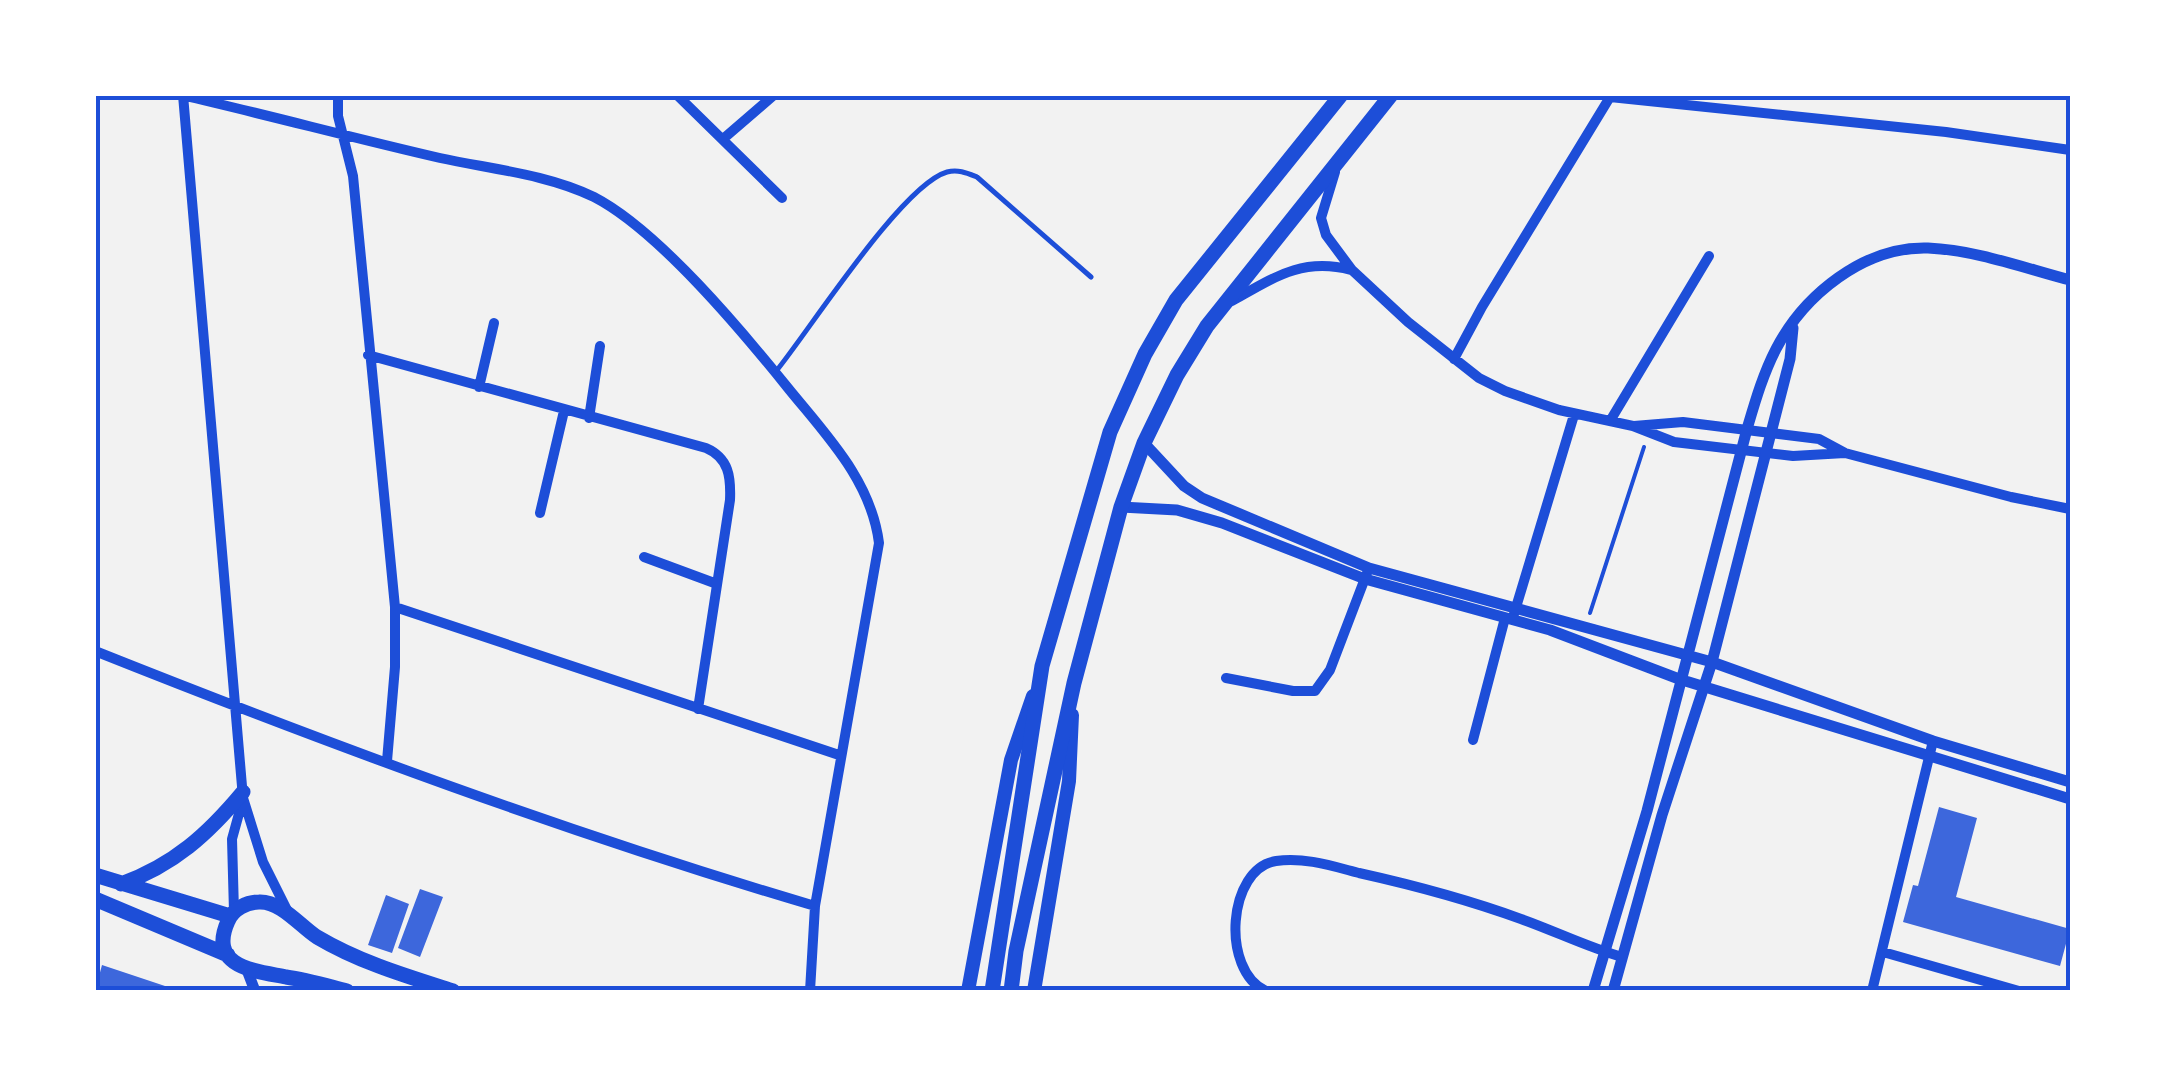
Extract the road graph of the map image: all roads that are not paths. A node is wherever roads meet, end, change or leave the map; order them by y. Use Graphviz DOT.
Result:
graph roads {
  1 [pos="182,95"];
  2 [pos="338,95"];
  3 [pos="677,95"];
  4 [pos="774,95"];
  5 [pos="1341,95"];
  6 [pos="1391,95"];
  7 [pos="344,132"];
  8 [pos="723,139"];
  9 [pos="2070,150"];
  10 [pos="1339,162"];
  11 [pos="782,198"];
  12 [pos="1709,256"];
  13 [pos="1352,270"];
  14 [pos="1091,277"];
  15 [pos="2070,280"];
  16 [pos="1222,306"];
  17 [pos="494,323"];
  18 [pos="1793,324"];
  19 [pos="600,346"];
  20 [pos="368,355"];
  21 [pos="1454,360"];
  22 [pos="775,372"];
  23 [pos="479,387"];
  24 [pos="564,411"];
  25 [pos="1574,414"];
  26 [pos="589,418"];
  27 [pos="1610,421"];
  28 [pos="1632,426"];
  29 [pos="1747,429"];
  30 [pos="1769,431"];
  31 [pos="1144,443"];
  32 [pos="1742,451"];
  33 [pos="1844,452"];
  34 [pos="1764,454"];
  35 [pos="1121,507"];
  36 [pos="2070,509"];
  37 [pos="540,513"];
  38 [pos="644,557"];
  39 [pos="1367,574"];
  40 [pos="717,584"];
  41 [pos="395,608"];
  42 [pos="1511,616"];
  43 [pos="95,651"];
  44 [pos="1688,654"];
  45 [pos="1712,662"];
  46 [pos="1042,666"];
  47 [pos="1226,678"];
  48 [pos="1679,679"];
  49 [pos="1074,683"];
  50 [pos="1704,685"];
  51 [pos="237,708"];
  52 [pos="698,708"];
  53 [pos="1473,740"];
  54 [pos="1933,742"];
  55 [pos="839,756"];
  56 [pos="1928,756"];
  57 [pos="388,761"];
  58 [pos="2070,782"];
  59 [pos="243,795"];
  60 [pos="2070,799"];
  61 [pos="1647,811"];
  62 [pos="1662,815"];
  63 [pos="95,875"];
  64 [pos="121,884"];
  65 [pos="95,899"];
  66 [pos="814,906"];
  67 [pos="232,914"];
  68 [pos="293,920"];
  69 [pos="1604,952"];
  70 [pos="1883,952"];
  71 [pos="228,955"];
  72 [pos="1622,957"];
  73 [pos="247,970"];
  74 [pos="255,991"];
  75 [pos="346,991"];
  76 [pos="453,991"];
  77 [pos="810,991"];
  78 [pos="968,991"];
  79 [pos="992,991"];
  80 [pos="1011,991"];
  81 [pos="1034,991"];
  82 [pos="1266,991"];
  83 [pos="1593,991"];
  84 [pos="1612,991"];
  85 [pos="1872,991"];
  86 [pos="2019,991"];
  1 -- 7 [label="street"];
  1 -- 51 [label="street"];
  2 -- 7 [label="street"];
  3 -- 8 [label="street"];
  4 -- 8 [label="street"];
  5 -- 46 [label="main road"];
  6 -- 10 [label="main road"];
  7 -- 20 [label="street"];
  7 -- 22 [label="street"];
  8 -- 11 [label="street"];
  9 -- 21 [label="street"];
  10 -- 13 [label="street"];
  10 -- 16 [label="main road"];
  12 -- 27 [label="street"];
  13 -- 16 [label="street"];
  13 -- 21 [label="street"];
  14 -- 22 [label="lane"];
  15 -- 18 [label="street"];
  16 -- 31 [label="main road"];
  17 -- 23 [label="street"];
  18 -- 29 [label="street"];
  18 -- 30 [label="street"];
  19 -- 26 [label="street"];
  20 -- 23 [label="street"];
  20 -- 41 [label="street"];
  21 -- 25 [label="street"];
  22 -- 55 [label="street"];
  23 -- 24 [label="street"];
  24 -- 26 [label="street"];
  24 -- 37 [label="street"];
  25 -- 27 [label="street"];
  25 -- 42 [label="street"];
  26 -- 40 [label="street"];
  27 -- 28 [label="street"];
  28 -- 29 [label="street"];
  28 -- 32 [label="street"];
  29 -- 30 [label="street"];
  29 -- 32 [label="street"];
  30 -- 33 [label="street"];
  30 -- 34 [label="street"];
  31 -- 35 [label="main road"];
  31 -- 39 [label="street"];
  32 -- 34 [label="street"];
  32 -- 44 [label="street"];
  33 -- 34 [label="street"];
  33 -- 36 [label="street"];
  34 -- 45 [label="street"];
  35 -- 39 [label="street"];
  35 -- 49 [label="main road"];
  38 -- 40 [label="street"];
  39 -- 42 [label="street"];
  39 -- 47 [label="street"];
  40 -- 52 [label="street"];
  41 -- 52 [label="street"];
  41 -- 57 [label="street"];
  42 -- 44 [label="street"];
  42 -- 48 [label="street"];
  42 -- 53 [label="street"];
  43 -- 51 [label="street"];
  44 -- 45 [label="street"];
  44 -- 48 [label="street"];
  45 -- 50 [label="street"];
  45 -- 54 [label="street"];
  46 -- 78 [label="main road"];
  46 -- 79 [label="main road"];
  48 -- 50 [label="street"];
  48 -- 61 [label="street"];
  49 -- 80 [label="main road"];
  49 -- 81 [label="main road"];
  50 -- 56 [label="street"];
  50 -- 62 [label="street"];
  51 -- 57 [label="street"];
  51 -- 59 [label="street"];
  52 -- 55 [label="street"];
  54 -- 56 [label="street"];
  54 -- 58 [label="street"];
  55 -- 66 [label="street"];
  56 -- 60 [label="street"];
  56 -- 70 [label="street"];
  57 -- 66 [label="street"];
  59 -- 64 [label="main road"];
  59 -- 67 [label="street"];
  59 -- 68 [label="street"];
  61 -- 62 [label="street"];
  61 -- 69 [label="street"];
  62 -- 72 [label="street"];
  63 -- 64 [label="main road"];
  64 -- 67 [label="main road"];
  65 -- 71 [label="main road"];
  66 -- 77 [label="street"];
  67 -- 68 [label="main road"];
  67 -- 71 [label="main road"];
  68 -- 76 [label="main road"];
  69 -- 72 [label="street"];
  69 -- 82 [label="street"];
  69 -- 83 [label="street"];
  70 -- 85 [label="street"];
  70 -- 86 [label="street"];
  71 -- 73 [label="main road"];
  72 -- 84 [label="street"];
  73 -- 74 [label="street"];
  73 -- 75 [label="main road"];
}
